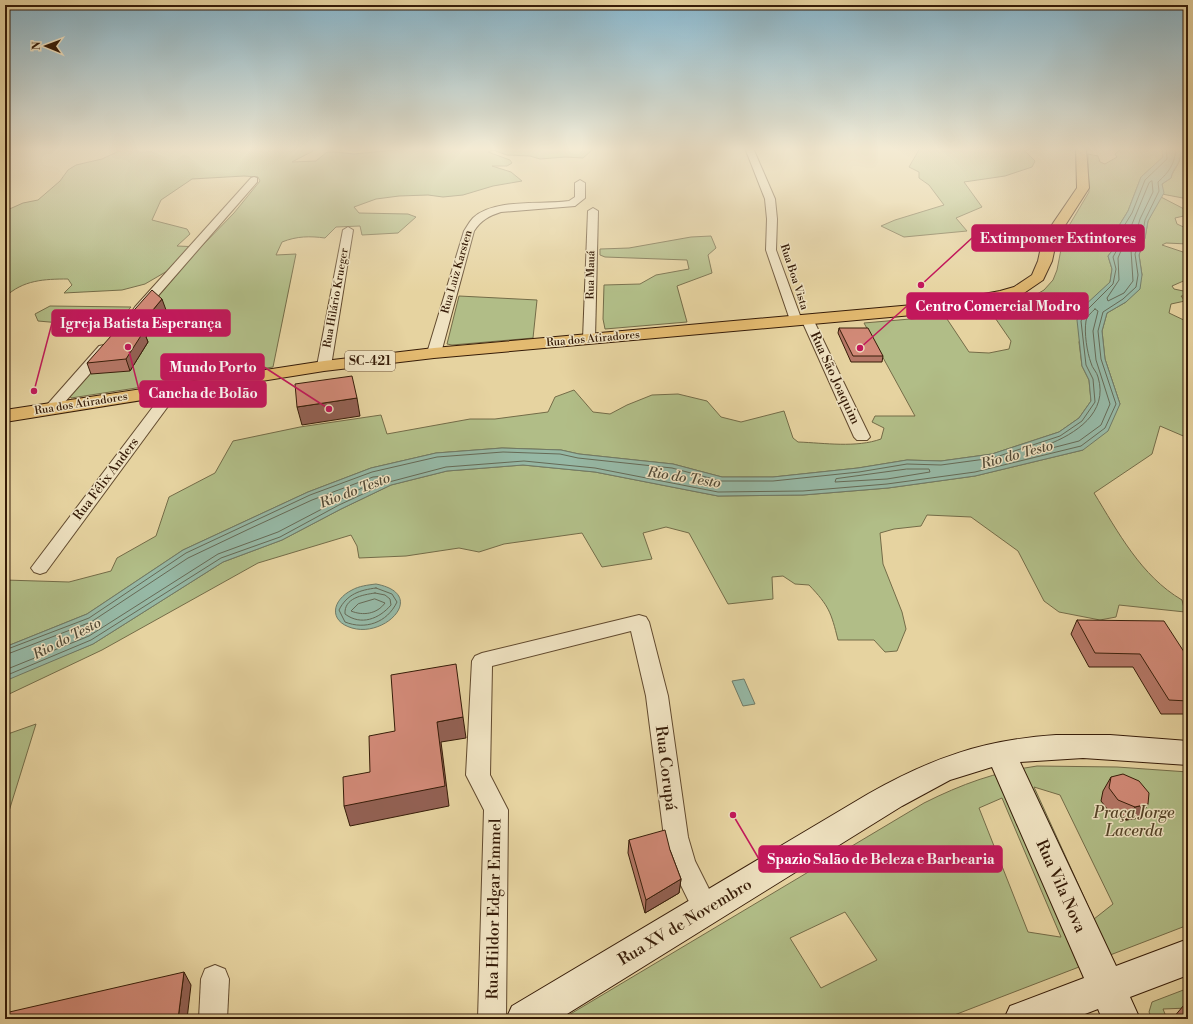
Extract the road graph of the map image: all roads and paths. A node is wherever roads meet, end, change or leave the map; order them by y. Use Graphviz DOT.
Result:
graph roads {
  1 [pos="240,196"];
  2 [pos="580,196"];
  3 [pos="769,196"];
  4 [pos="1078,196"];
  5 [pos="593,211"];
  6 [pos="348,230"];
  7 [pos="130,320"];
  8 [pos="802,320"];
  9 [pos="114,338"];
  10 [pos="589,339"];
  11 [pos="434,353"];
  12 [pos="324,366"];
  13 [pos="173,390"];
  14 [pos="51,409"];
  15 [pos="5,416"];
  16 [pos="862,437"];
  17 [pos="40,568"];
  18 [pos="639,622"];
  19 [pos="1001,753"];
  20 [pos="1188,753"];
  21 [pos="706,909"];
  22 [pos="1188,957"];
  23 [pos="215,979"];
  24 [pos="1106,987"];
  25 [pos="212,1019"];
  26 [pos="492,1019"];
  27 [pos="525,1019"];
  28 [pos="1023,1019"];
  29 [pos="1121,1019"];
  1 -- 7 [label="street"];
  2 -- 11 [label="street, Rua Luiz Karsten"];
  3 -- 8 [label="street, Rua Boa Vista"];
  4 -- 8 [label="main road, Rua dos Atiradores / SC-421"];
  5 -- 10 [label="street, Rua Mauá"];
  6 -- 12 [label="street, Rua Hilário Krueger"];
  8 -- 10 [label="main road, Rua dos Atiradores / SC-421"];
  8 -- 16 [label="street, Rua São Joaquim"];
  9 -- 14 [label="street"];
  10 -- 11 [label="main road, Rua dos Atiradores / SC-421"];
  11 -- 12 [label="main road, Rua dos Atiradores / SC-421"];
  12 -- 13 [label="main road, Rua dos Atiradores / SC-421"];
  13 -- 14 [label="main road, Rua dos Atiradores / SC-421"];
  13 -- 17 [label="street, Rua Félix Anders"];
  14 -- 15 [label="main road, Rua dos Atiradores / SC-421"];
  18 -- 21 [label="street, Rua Corupá"];
  18 -- 26 [label="street, Rua Hildor Edgar Emmel"];
  19 -- 20 [label="main road, Rua XV de Novembro"];
  19 -- 21 [label="main road, Rua XV de Novembro"];
  19 -- 24 [label="main road, Rua Vila Nova"];
  21 -- 27 [label="main road, Rua XV de Novembro"];
  22 -- 24 [label="main road"];
  23 -- 25 [label="street"];
  24 -- 28 [label="main road"];
  24 -- 29 [label="main road, Rua Vila Nova"];
}
